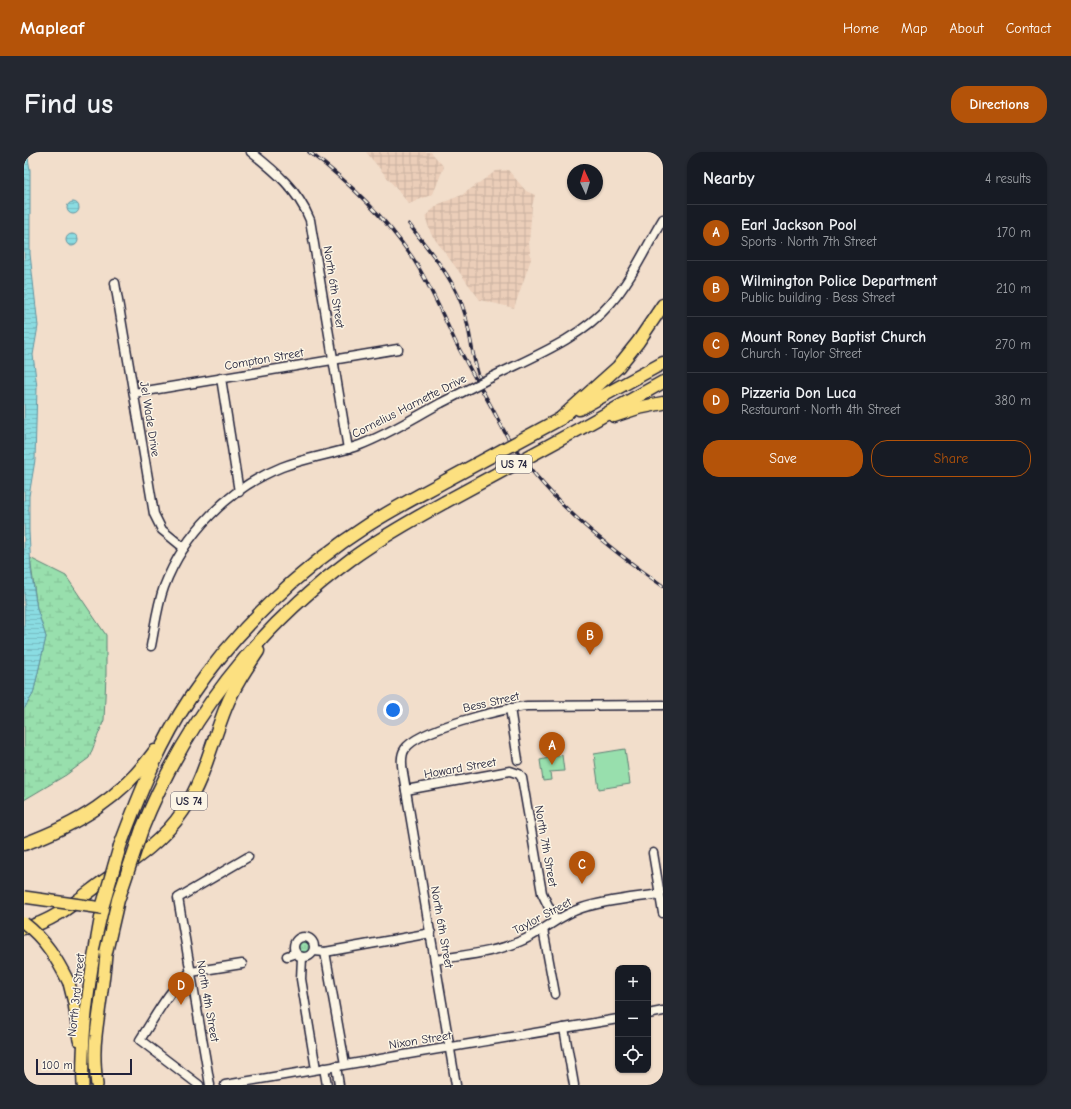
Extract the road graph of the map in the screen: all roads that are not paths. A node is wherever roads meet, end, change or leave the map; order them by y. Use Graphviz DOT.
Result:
graph roads {
  1 [pos="250,152"];
  2 [pos="663,219"];
  3 [pos="115,283"];
  4 [pos="663,305"];
  5 [pos="398,349"];
  6 [pos="333,360"];
  7 [pos="663,363"];
  8 [pos="221,378"];
  9 [pos="663,382"];
  10 [pos="134,393"];
  11 [pos="663,403"];
  12 [pos="560,419"];
  13 [pos="583,427"];
  14 [pos="348,449"];
  15 [pos="239,492"];
  16 [pos="184,548"];
  17 [pos="274,626"];
  18 [pos="151,646"];
  19 [pos="663,705"];
  20 [pos="510,708"];
  21 [pos="177,719"];
  22 [pos="518,760"];
  23 [pos="402,773"];
  24 [pos="519,774"];
  25 [pos="406,790"];
  26 [pos="24,844"];
  27 [pos="653,853"];
  28 [pos="248,857"];
  29 [pos="660,894"];
  30 [pos="24,897"];
  31 [pos="102,908"];
  32 [pos="663,913"];
  33 [pos="555,920"];
  34 [pos="24,923"];
  35 [pos="24,928"];
  36 [pos="543,929"];
  37 [pos="431,932"];
  38 [pos="314,951"];
  39 [pos="106,952"];
  40 [pos="325,952"];
  41 [pos="299,955"];
  42 [pos="287,956"];
  43 [pos="435,960"];
  44 [pos="242,964"];
  45 [pos="191,972"];
  46 [pos="555,994"];
  47 [pos="663,1011"];
  48 [pos="651,1013"];
  49 [pos="615,1020"];
  50 [pos="564,1028"];
  51 [pos="450,1047"];
  52 [pos="345,1064"];
  53 [pos="336,1066"];
  54 [pos="320,1069"];
  55 [pos="82,1072"];
  56 [pos="83,1085"];
  57 [pos="97,1085"];
  58 [pos="199,1085"];
  59 [pos="210,1085"];
  60 [pos="225,1085"];
  61 [pos="327,1085"];
  62 [pos="339,1085"];
  63 [pos="456,1085"];
  64 [pos="574,1085"];
  1 -- 6 [label="street, North 6th Street"];
  2 -- 14 [label="street, Cornelius Harnette Drive, bridge"];
  3 -- 10 [label="street, Jel Wade Drive"];
  4 -- 12 [label="highway"];
  5 -- 6 [label="street, Compton Street"];
  6 -- 8 [label="street, Compton Street"];
  6 -- 14 [label="street, North 6th Street"];
  7 -- 12 [label="highway, US 74"];
  8 -- 10 [label="street, Compton Street"];
  8 -- 15 [label="street"];
  9 -- 13 [label="highway, US 74"];
  10 -- 16 [label="street, Jel Wade Drive"];
  11 -- 13 [label="highway"];
  12 -- 21 [label="highway, US 74, bridge"];
  13 -- 17 [label="highway, US 74, bridge"];
  14 -- 15 [label="street, Cornelius Harnette Drive"];
  15 -- 16 [label="street, Cornelius Harnette Drive"];
  16 -- 18 [label="street, Cornelius Harnette Drive"];
  17 -- 35 [label="highway, US 74"];
  17 -- 39 [label="highway, bridge"];
  19 -- 20 [label="street, Bess Street"];
  20 -- 22 [label="street"];
  20 -- 23 [label="street, Bess Street"];
  21 -- 26 [label="highway, US 74"];
  21 -- 31 [label="highway, bridge"];
  23 -- 25 [label="street, North 6th Street"];
  24 -- 25 [label="street, Howard Street"];
  24 -- 33 [label="street, North 7th Street"];
  25 -- 37 [label="street, North 6th Street"];
  27 -- 29 [label="street"];
  28 -- 45 [label="street, North 4th Street"];
  29 -- 32 [label="street"];
  29 -- 33 [label="street, Taylor Street"];
  30 -- 31 [label="main road, bridge"];
  31 -- 39 [label="main road, North 3rd Street, bridge"];
  31 -- 55 [label="main road, North 3rd Street"];
  33 -- 36 [label="street, Taylor Street"];
  34 -- 55 [label="main road, bridge"];
  36 -- 43 [label="street, Taylor Street"];
  36 -- 46 [label="street"];
  37 -- 40 [label="street"];
  37 -- 43 [label="street, North 6th Street"];
  38 -- 40 [label="street"];
  38 -- 41 [label="street"];
  38 -- 41 [label="street"];
  39 -- 57 [label="main road, North 3rd Street"];
  40 -- 52 [label="street"];
  41 -- 42 [label="street"];
  41 -- 54 [label="street"];
  43 -- 51 [label="street, North 6th Street"];
  44 -- 45 [label="street"];
  45 -- 58 [label="street"];
  45 -- 59 [label="street, North 4th Street"];
  47 -- 48 [label="street"];
  49 -- 50 [label="street, Nixon Street"];
  50 -- 51 [label="street, Nixon Street"];
  50 -- 64 [label="street"];
  51 -- 52 [label="street, Nixon Street"];
  51 -- 63 [label="street, North 6th Street"];
  52 -- 53 [label="street, Nixon Street"];
  53 -- 54 [label="street, Nixon Street"];
  53 -- 62 [label="street"];
  54 -- 60 [label="street, Nixon Street"];
  54 -- 61 [label="street"];
  55 -- 56 [label="main road, North 3rd Street"];
}
